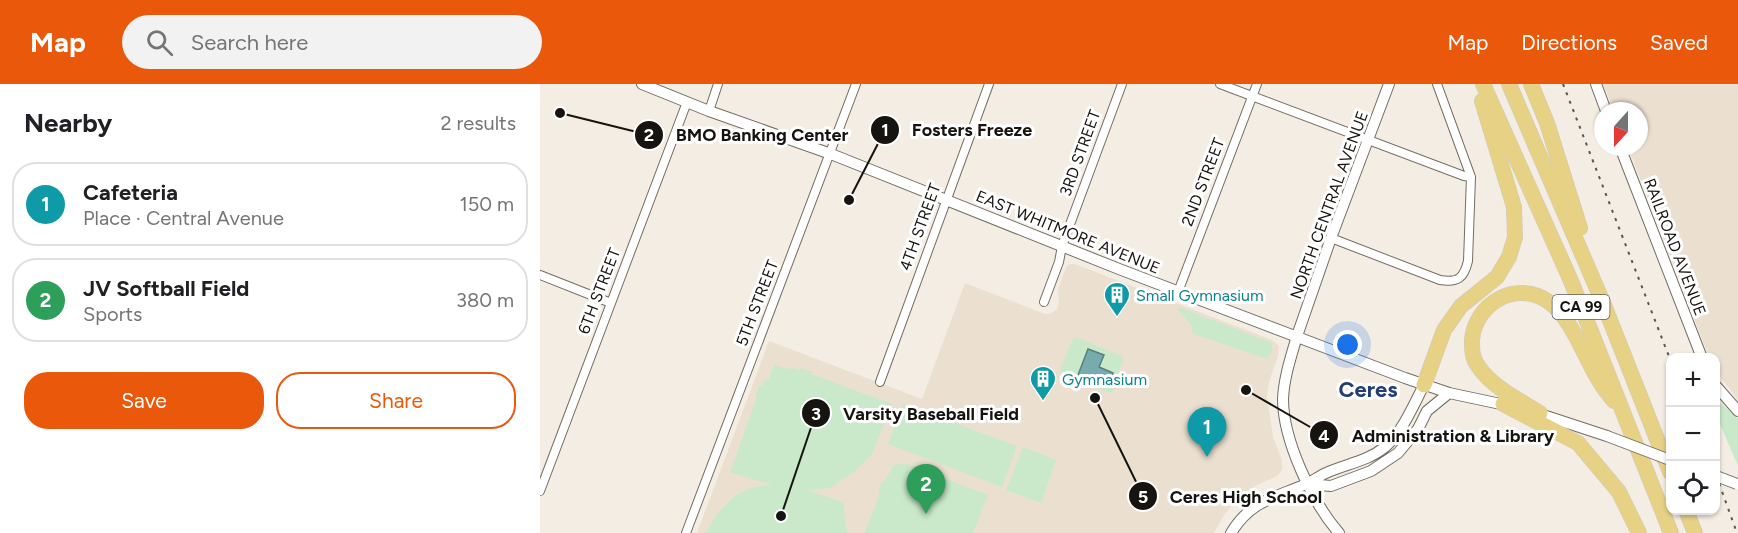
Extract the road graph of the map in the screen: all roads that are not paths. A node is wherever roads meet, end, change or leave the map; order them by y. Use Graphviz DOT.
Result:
graph roads {
  1 [pos="642,84"];
  2 [pos="718,84"];
  3 [pos="856,84"];
  4 [pos="989,84"];
  5 [pos="1122,84"];
  6 [pos="1220,84"];
  7 [pos="1257,84"];
  8 [pos="1389,84"];
  9 [pos="1437,84"];
  10 [pos="1477,84"];
  11 [pos="1483,84"];
  12 [pos="1509,84"];
  13 [pos="1531,84"];
  14 [pos="1596,84"];
  15 [pos="1252,96"];
  16 [pos="687,102"];
  17 [pos="1603,102"];
  18 [pos="709,111"];
  19 [pos="1368,140"];
  20 [pos="831,154"];
  21 [pos="1624,156"];
  22 [pos="1471,177"];
  23 [pos="945,200"];
  24 [pos="1331,238"];
  25 [pos="1062,246"];
  26 [pos="540,275"];
  27 [pos="1178,292"];
  28 [pos="1044,302"];
  29 [pos="611,303"];
  30 [pos="1604,305"];
  31 [pos="1298,336"];
  32 [pos="1700,353"];
  33 [pos="880,382"];
  34 [pos="1424,385"];
  35 [pos="1720,391"];
  36 [pos="1449,393"];
  37 [pos="1503,404"];
  38 [pos="1738,411"];
  39 [pos="1540,413"];
  40 [pos="1626,418"];
  41 [pos="1666,458"];
  42 [pos="1667,461"];
  43 [pos="1720,477"];
  44 [pos="1308,484"];
  45 [pos="1738,484"];
  46 [pos="540,491"];
  47 [pos="1688,515"];
  48 [pos="686,533"];
  49 [pos="1231,533"];
  50 [pos="1339,533"];
  51 [pos="1640,533"];
  52 [pos="1671,533"];
  53 [pos="1695,533"];
  1 -- 16 [label="main road, EAST WHITMORE AVENUE"];
  2 -- 18 [label="street"];
  3 -- 20 [label="street, 5TH STREET"];
  4 -- 23 [label="street, 4TH STREET"];
  5 -- 25 [label="street, 3RD STREET"];
  6 -- 15 [label="street"];
  7 -- 15 [label="street, 2ND STREET"];
  8 -- 19 [label="main road, NORTH CENTRAL AVENUE"];
  9 -- 22 [label="street"];
  10 -- 34 [label="highway"];
  11 -- 40 [label="highway, CA 99"];
  12 -- 30 [label="highway, CA 99"];
  13 -- 30 [label="highway"];
  14 -- 17 [label="main road"];
  15 -- 19 [label="street"];
  15 -- 27 [label="street, 2ND STREET"];
  16 -- 18 [label="main road, EAST WHITMORE AVENUE"];
  16 -- 29 [label="street, 6TH STREET"];
  18 -- 20 [label="main road, EAST WHITMORE AVENUE"];
  19 -- 22 [label="street"];
  19 -- 24 [label="main road, NORTH CENTRAL AVENUE"];
  20 -- 23 [label="main road, EAST WHITMORE AVENUE"];
  20 -- 48 [label="street, 5TH STREET"];
  21 -- 32 [label="main road, RAILROAD AVENUE"];
  22 -- 24 [label="street"];
  23 -- 25 [label="main road, EAST WHITMORE AVENUE"];
  23 -- 33 [label="street, 4TH STREET"];
  24 -- 31 [label="main road, NORTH CENTRAL AVENUE"];
  25 -- 27 [label="main road, EAST WHITMORE AVENUE"];
  25 -- 28 [label="street, 3RD STREET"];
  26 -- 29 [label="street"];
  27 -- 31 [label="main road, EAST WHITMORE AVENUE"];
  29 -- 46 [label="street, 6TH STREET"];
  30 -- 42 [label="highway, CA 99"];
  31 -- 34 [label="main road, EAST WHITMORE AVENUE"];
  31 -- 44 [label="main road, NORTH CENTRAL AVENUE"];
  34 -- 36 [label="main road, EAST WHITMORE AVENUE"];
  34 -- 44 [label="main road"];
  35 -- 38 [label="main road"];
  36 -- 37 [label="main road, EAST WHITMORE AVENUE"];
  36 -- 44 [label="main road"];
  37 -- 39 [label="main road, EAST WHITMORE AVENUE"];
  37 -- 51 [label="highway"];
  39 -- 40 [label="highway"];
  39 -- 41 [label="main road, EAST WHITMORE AVENUE, bridge"];
  40 -- 52 [label="highway, CA 99"];
  43 -- 45 [label="main road, bridge"];
  44 -- 49 [label="main road"];
  44 -- 50 [label="main road, NORTH CENTRAL AVENUE"];
  47 -- 53 [label="highway"];
}
